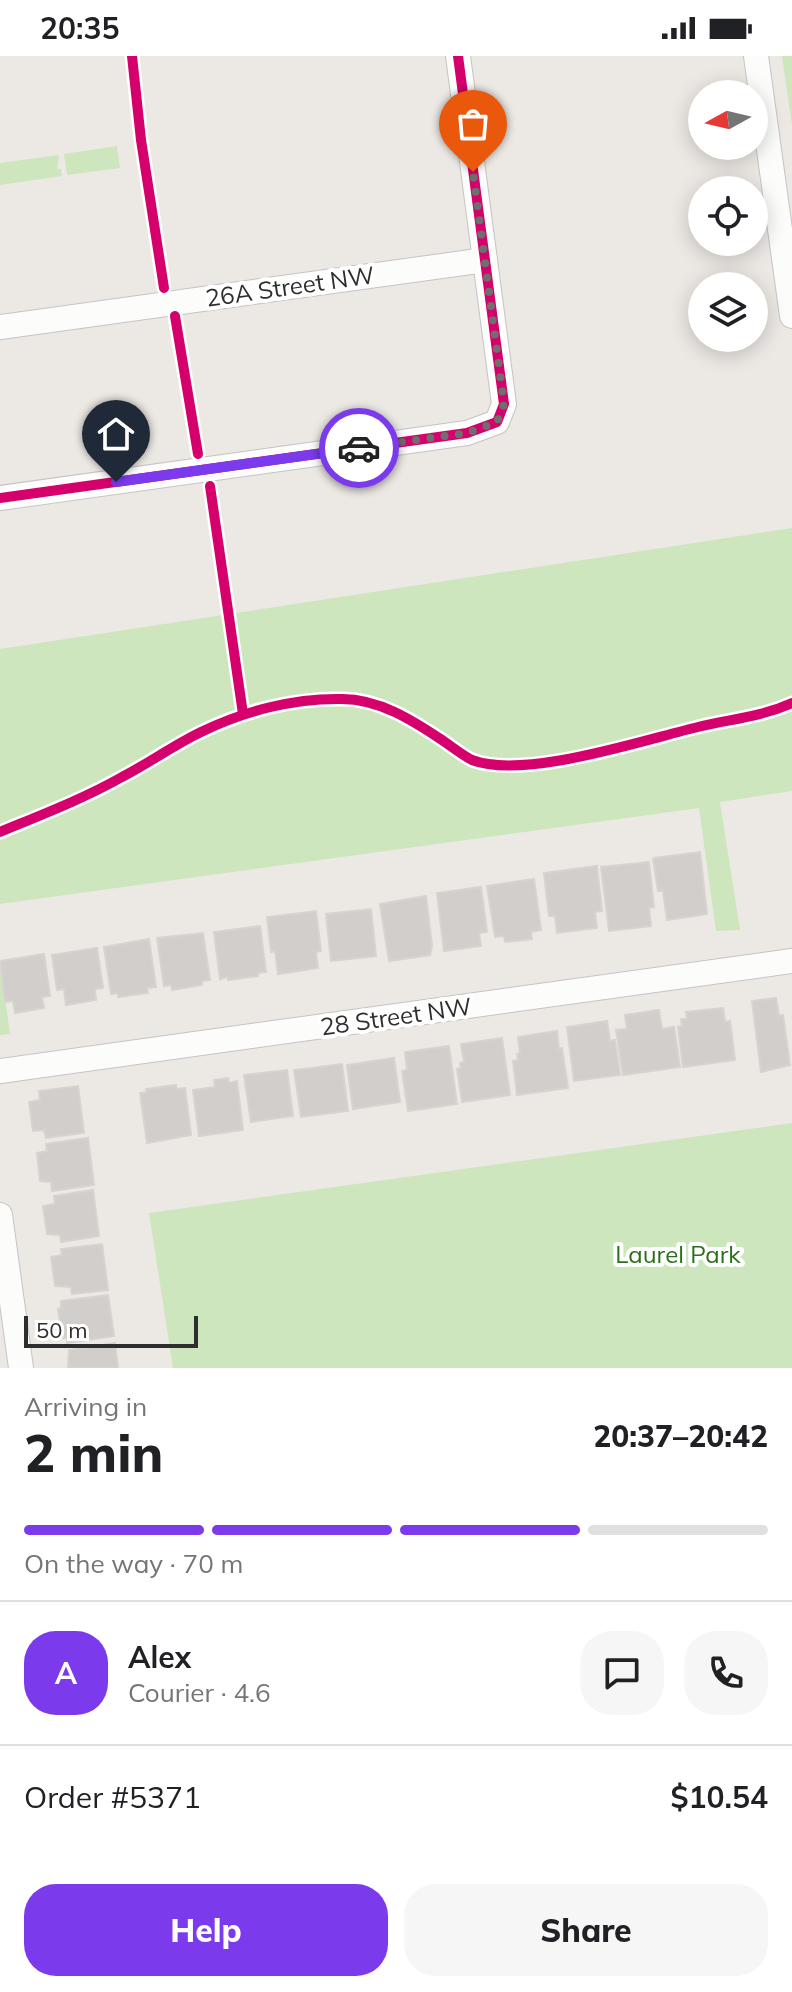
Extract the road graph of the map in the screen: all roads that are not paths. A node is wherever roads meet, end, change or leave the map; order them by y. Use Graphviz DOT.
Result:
graph roads {
  1 [pos="458,56"];
  2 [pos="756,56"];
  3 [pos="485,260"];
  4 [pos="792,316"];
  5 [pos="0,327"];
  6 [pos="0,498"];
  7 [pos="792,961"];
  8 [pos="0,1071"];
  9 [pos="0,1215"];
  10 [pos="21,1368"];
  1 -- 3 [label="street"];
  2 -- 4 [label="street"];
  3 -- 5 [label="street, 26A Street NW"];
  3 -- 6 [label="street"];
  7 -- 8 [label="street, 28 Street NW"];
  9 -- 10 [label="street"];
}
